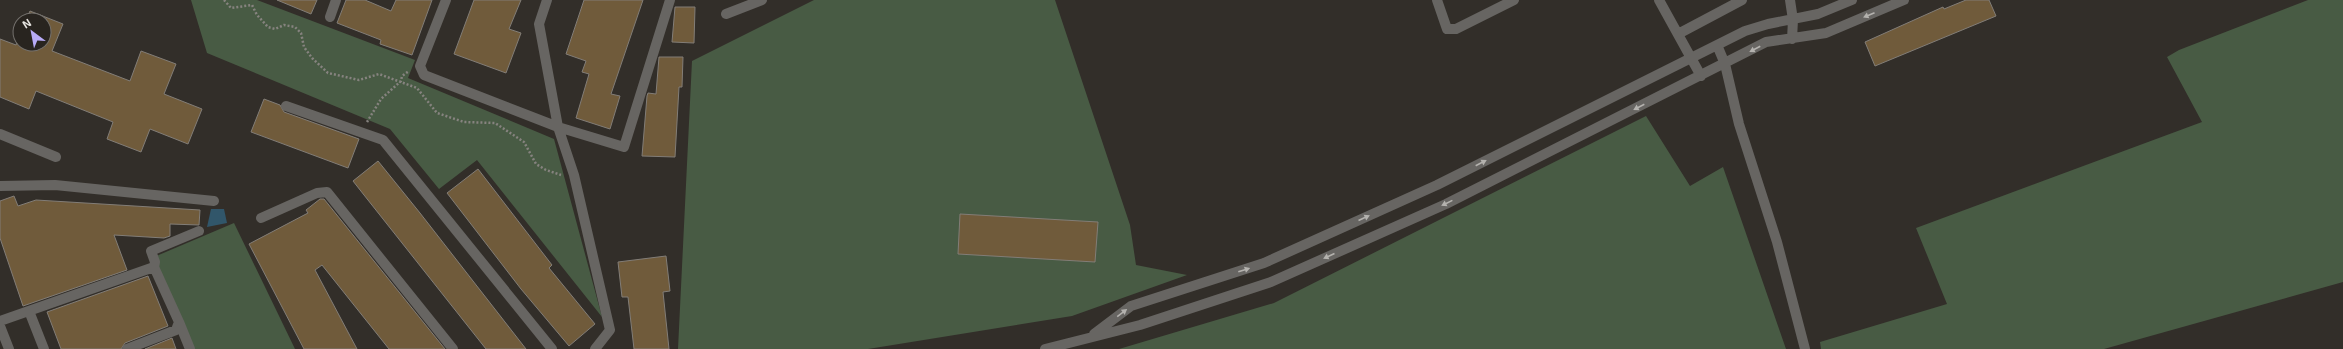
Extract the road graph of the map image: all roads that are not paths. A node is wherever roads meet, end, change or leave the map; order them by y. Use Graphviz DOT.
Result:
graph roads {
  1 [pos="336,0"];
  2 [pos="446,0"];
  3 [pos="547,0"];
  4 [pos="670,0"];
  5 [pos="762,0"];
  6 [pos="1437,0"];
  7 [pos="1514,0"];
  8 [pos="1659,0"];
  9 [pos="1742,0"];
  10 [pos="1790,0"];
  11 [pos="1852,0"];
  12 [pos="1904,0"];
  13 [pos="726,14"];
  14 [pos="330,17"];
  15 [pos="1793,20"];
  16 [pos="1678,34"];
  17 [pos="1792,38"];
  18 [pos="1717,45"];
  19 [pos="1692,57"];
  20 [pos="1725,64"];
  21 [pos="1702,76"];
  22 [pos="286,106"];
  23 [pos="558,127"];
  24 [pos="0,134"];
  25 [pos="56,157"];
  26 [pos="0,186"];
  27 [pos="214,201"];
  28 [pos="261,218"];
  29 [pos="199,231"];
  30 [pos="154,268"];
  31 [pos="29,311"];
  32 [pos="0,321"];
  33 [pos="179,322"];
  34 [pos="0,326"];
  35 [pos="1091,336"];
  36 [pos="7,348"];
  37 [pos="1059,348"];
  38 [pos="44,349"];
  39 [pos="127,349"];
  40 [pos="190,349"];
  41 [pos="454,349"];
  42 [pos="552,349"];
  43 [pos="596,349"];
  44 [pos="1045,349"];
  45 [pos="1805,349"];
  1 -- 14 [label="street"];
  2 -- 23 [label="street"];
  3 -- 23 [label="street"];
  4 -- 23 [label="street"];
  5 -- 13 [label="street"];
  6 -- 7 [label="street"];
  8 -- 16 [label="street"];
  9 -- 16 [label="street"];
  10 -- 15 [label="street"];
  11 -- 15 [label="street"];
  12 -- 17 [label="street, one-way"];
  15 -- 17 [label="street"];
  15 -- 18 [label="street"];
  16 -- 19 [label="street"];
  17 -- 20 [label="street, one-way"];
  18 -- 19 [label="street"];
  18 -- 20 [label="street"];
  19 -- 21 [label="street"];
  35 -- 19 [label="street, one-way"];
  20 -- 21 [label="street"];
  20 -- 45 [label="street"];
  21 -- 35 [label="street, one-way"];
  22 -- 42 [label="street"];
  23 -- 43 [label="street"];
  24 -- 25 [label="street"];
  26 -- 27 [label="street"];
  28 -- 41 [label="street"];
  29 -- 30 [label="street"];
  30 -- 31 [label="street"];
  30 -- 33 [label="street"];
  31 -- 32 [label="street"];
  31 -- 38 [label="street"];
  33 -- 39 [label="street"];
  33 -- 40 [label="street"];
  34 -- 36 [label="street"];
  35 -- 37 [label="street"];
  37 -- 44 [label="street"];
}
